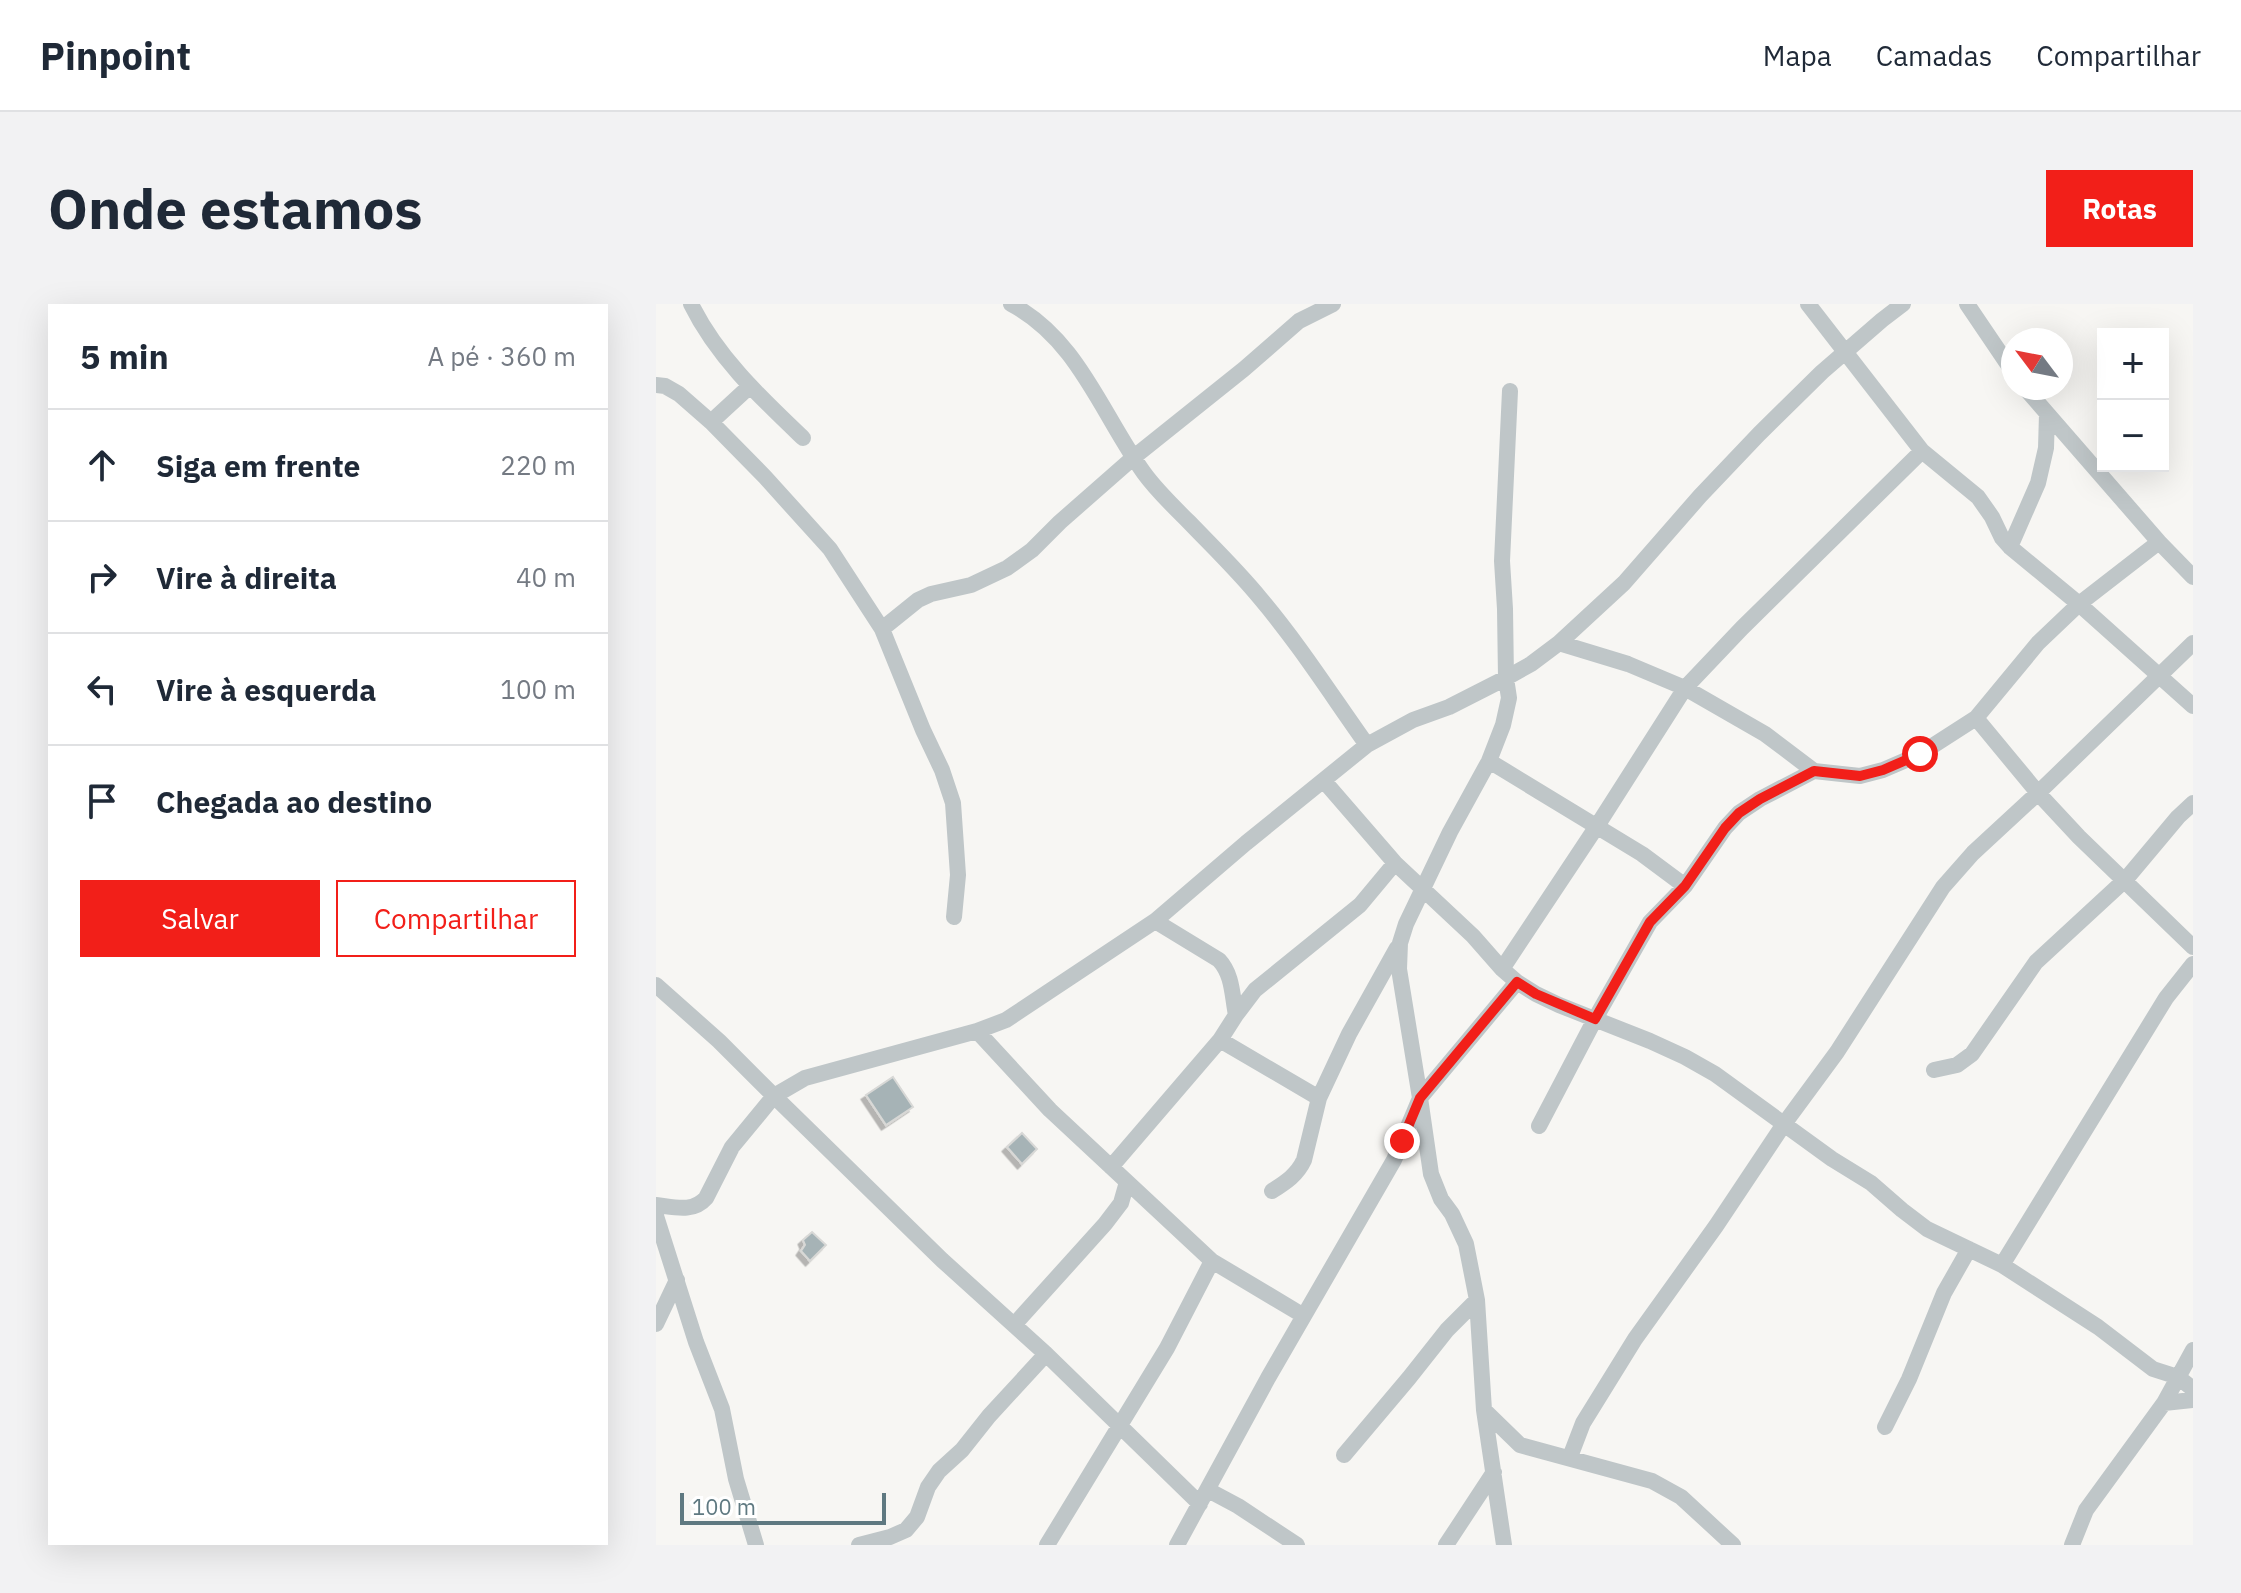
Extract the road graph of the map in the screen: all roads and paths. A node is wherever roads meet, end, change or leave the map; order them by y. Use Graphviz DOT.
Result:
graph roads {
  1 [pos="691,304"];
  2 [pos="1011,304"];
  3 [pos="1333,304"];
  4 [pos="1808,304"];
  5 [pos="1903,304"];
  6 [pos="1967,304"];
  7 [pos="1845,352"];
  8 [pos="2001,354"];
  9 [pos="656,385"];
  10 [pos="749,387"];
  11 [pos="1510,391"];
  12 [pos="2035,400"];
  13 [pos="2047,414"];
  14 [pos="711,422"];
  15 [pos="803,438"];
  16 [pos="1922,451"];
  17 [pos="1134,457"];
  18 [pos="2159,542"];
  19 [pos="2010,547"];
  20 [pos="2193,577"];
  21 [pos="2079,604"];
  22 [pos="882,629"];
  23 [pos="1559,643"];
  24 [pos="2193,643"];
  25 [pos="2158,676"];
  26 [pos="1506,678"];
  27 [pos="1685,688"];
  28 [pos="2193,706"];
  29 [pos="1976,718"];
  30 [pos="1367,745"];
  31 [pos="1489,761"];
  32 [pos="1814,771"];
  33 [pos="1324,781"];
  34 [pos="2038,793"];
  35 [pos="2193,803"];
  36 [pos="1597,826"];
  37 [pos="1395,863"];
  38 [pos="2126,879"];
  39 [pos="1685,886"];
  40 [pos="1424,891"];
  41 [pos="954,917"];
  42 [pos="1155,921"];
  43 [pos="1400,943"];
  44 [pos="2193,947"];
  45 [pos="2193,964"];
  46 [pos="1502,969"];
  47 [pos="1517,982"];
  48 [pos="656,985"];
  49 [pos="1236,1015"];
  50 [pos="1595,1019"];
  51 [pos="977,1031"];
  52 [pos="1220,1040"];
  53 [pos="1934,1070"];
  54 [pos="774,1096"];
  55 [pos="1319,1098"];
  56 [pos="1420,1098"];
  57 [pos="1784,1124"];
  58 [pos="1539,1126"];
  59 [pos="1111,1167"];
  60 [pos="1127,1182"];
  61 [pos="1272,1191"];
  62 [pos="1142,1196"];
  63 [pos="1121,1203"];
  64 [pos="656,1205"];
  65 [pos="656,1216"];
  66 [pos="1969,1249"];
  67 [pos="1212,1261"];
  68 [pos="2002,1265"];
  69 [pos="677,1280"];
  70 [pos="1477,1300"];
  71 [pos="1304,1316"];
  72 [pos="656,1324"];
  73 [pos="1014,1325"];
  74 [pos="2193,1350"];
  75 [pos="1046,1354"];
  76 [pos="2193,1389"];
  77 [pos="2171,1391"];
  78 [pos="2193,1400"];
  79 [pos="1484,1410"];
  80 [pos="1119,1424"];
  81 [pos="1885,1427"];
  82 [pos="1520,1445"];
  83 [pos="1344,1455"];
  84 [pos="1570,1457"];
  85 [pos="1494,1466"];
  86 [pos="1204,1497"];
  87 [pos="756,1545"];
  88 [pos="859,1545"];
  89 [pos="1047,1545"];
  90 [pos="1177,1545"];
  91 [pos="1297,1545"];
  92 [pos="1446,1545"];
  93 [pos="1504,1545"];
  94 [pos="1733,1545"];
  95 [pos="2072,1545"];
  1 -- 10 [label="street"];
  2 -- 17 [label="street"];
  3 -- 17 [label="street"];
  4 -- 7 [label="street"];
  5 -- 7 [label="street"];
  6 -- 8 [label="street"];
  7 -- 16 [label="street"];
  7 -- 23 [label="street"];
  9 -- 14 [label="street"];
  10 -- 14 [label="street"];
  10 -- 15 [label="street"];
  11 -- 26 [label="street"];
  12 -- 13 [label="street"];
  13 -- 18 [label="street"];
  13 -- 19 [label="street"];
  14 -- 22 [label="street"];
  16 -- 19 [label="street"];
  16 -- 27 [label="street"];
  17 -- 22 [label="street"];
  17 -- 30 [label="street"];
  18 -- 20 [label="street"];
  18 -- 21 [label="street"];
  19 -- 21 [label="street"];
  21 -- 25 [label="street"];
  21 -- 29 [label="street"];
  22 -- 41 [label="street"];
  23 -- 26 [label="street"];
  23 -- 27 [label="street"];
  24 -- 25 [label="street"];
  25 -- 28 [label="street"];
  25 -- 34 [label="street"];
  26 -- 30 [label="street"];
  26 -- 31 [label="street"];
  27 -- 32 [label="street"];
  27 -- 36 [label="street"];
  29 -- 32 [label="street"];
  29 -- 34 [label="street"];
  30 -- 33 [label="street"];
  31 -- 36 [label="street"];
  31 -- 40 [label="street"];
  32 -- 39 [label="street"];
  33 -- 37 [label="street"];
  33 -- 42 [label="street"];
  34 -- 38 [label="street"];
  34 -- 57 [label="street"];
  35 -- 38 [label="street"];
  36 -- 39 [label="street"];
  36 -- 46 [label="street"];
  37 -- 40 [label="street"];
  37 -- 49 [label="street"];
  38 -- 44 [label="street"];
  38 -- 53 [label="street"];
  39 -- 50 [label="street"];
  40 -- 43 [label="street"];
  40 -- 46 [label="street"];
  42 -- 49 [label="street"];
  42 -- 51 [label="street"];
  43 -- 55 [label="street"];
  43 -- 56 [label="street"];
  45 -- 68 [label="street"];
  46 -- 47 [label="street"];
  47 -- 50 [label="street"];
  47 -- 56 [label="street"];
  48 -- 54 [label="street"];
  49 -- 52 [label="street"];
  50 -- 57 [label="street"];
  50 -- 58 [label="street"];
  51 -- 54 [label="street"];
  51 -- 59 [label="street"];
  52 -- 55 [label="street"];
  52 -- 59 [label="street"];
  54 -- 64 [label="street"];
  54 -- 73 [label="street"];
  55 -- 61 [label="street"];
  56 -- 70 [label="street"];
  56 -- 71 [label="street"];
  57 -- 66 [label="street"];
  57 -- 84 [label="street"];
  59 -- 60 [label="street"];
  60 -- 62 [label="street"];
  60 -- 63 [label="street"];
  62 -- 63 [label="street"];
  62 -- 67 [label="street"];
  63 -- 73 [label="street"];
  65 -- 69 [label="street"];
  66 -- 68 [label="street"];
  66 -- 81 [label="street"];
  67 -- 71 [label="street"];
  67 -- 80 [label="street"];
  68 -- 77 [label="street"];
  69 -- 72 [label="street"];
  69 -- 87 [label="street"];
  70 -- 79 [label="street"];
  70 -- 83 [label="street"];
  71 -- 86 [label="street"];
  73 -- 75 [label="street"];
  74 -- 77 [label="street"];
  75 -- 80 [label="street"];
  75 -- 88 [label="street"];
  76 -- 77 [label="street"];
  77 -- 78 [label="street"];
  77 -- 95 [label="street"];
  79 -- 82 [label="street"];
  79 -- 85 [label="street"];
  80 -- 86 [label="street"];
  80 -- 89 [label="street"];
  82 -- 84 [label="street"];
  82 -- 85 [label="street"];
  84 -- 94 [label="street"];
  85 -- 92 [label="street"];
  85 -- 93 [label="street"];
  86 -- 90 [label="street"];
  86 -- 91 [label="street"];
}
